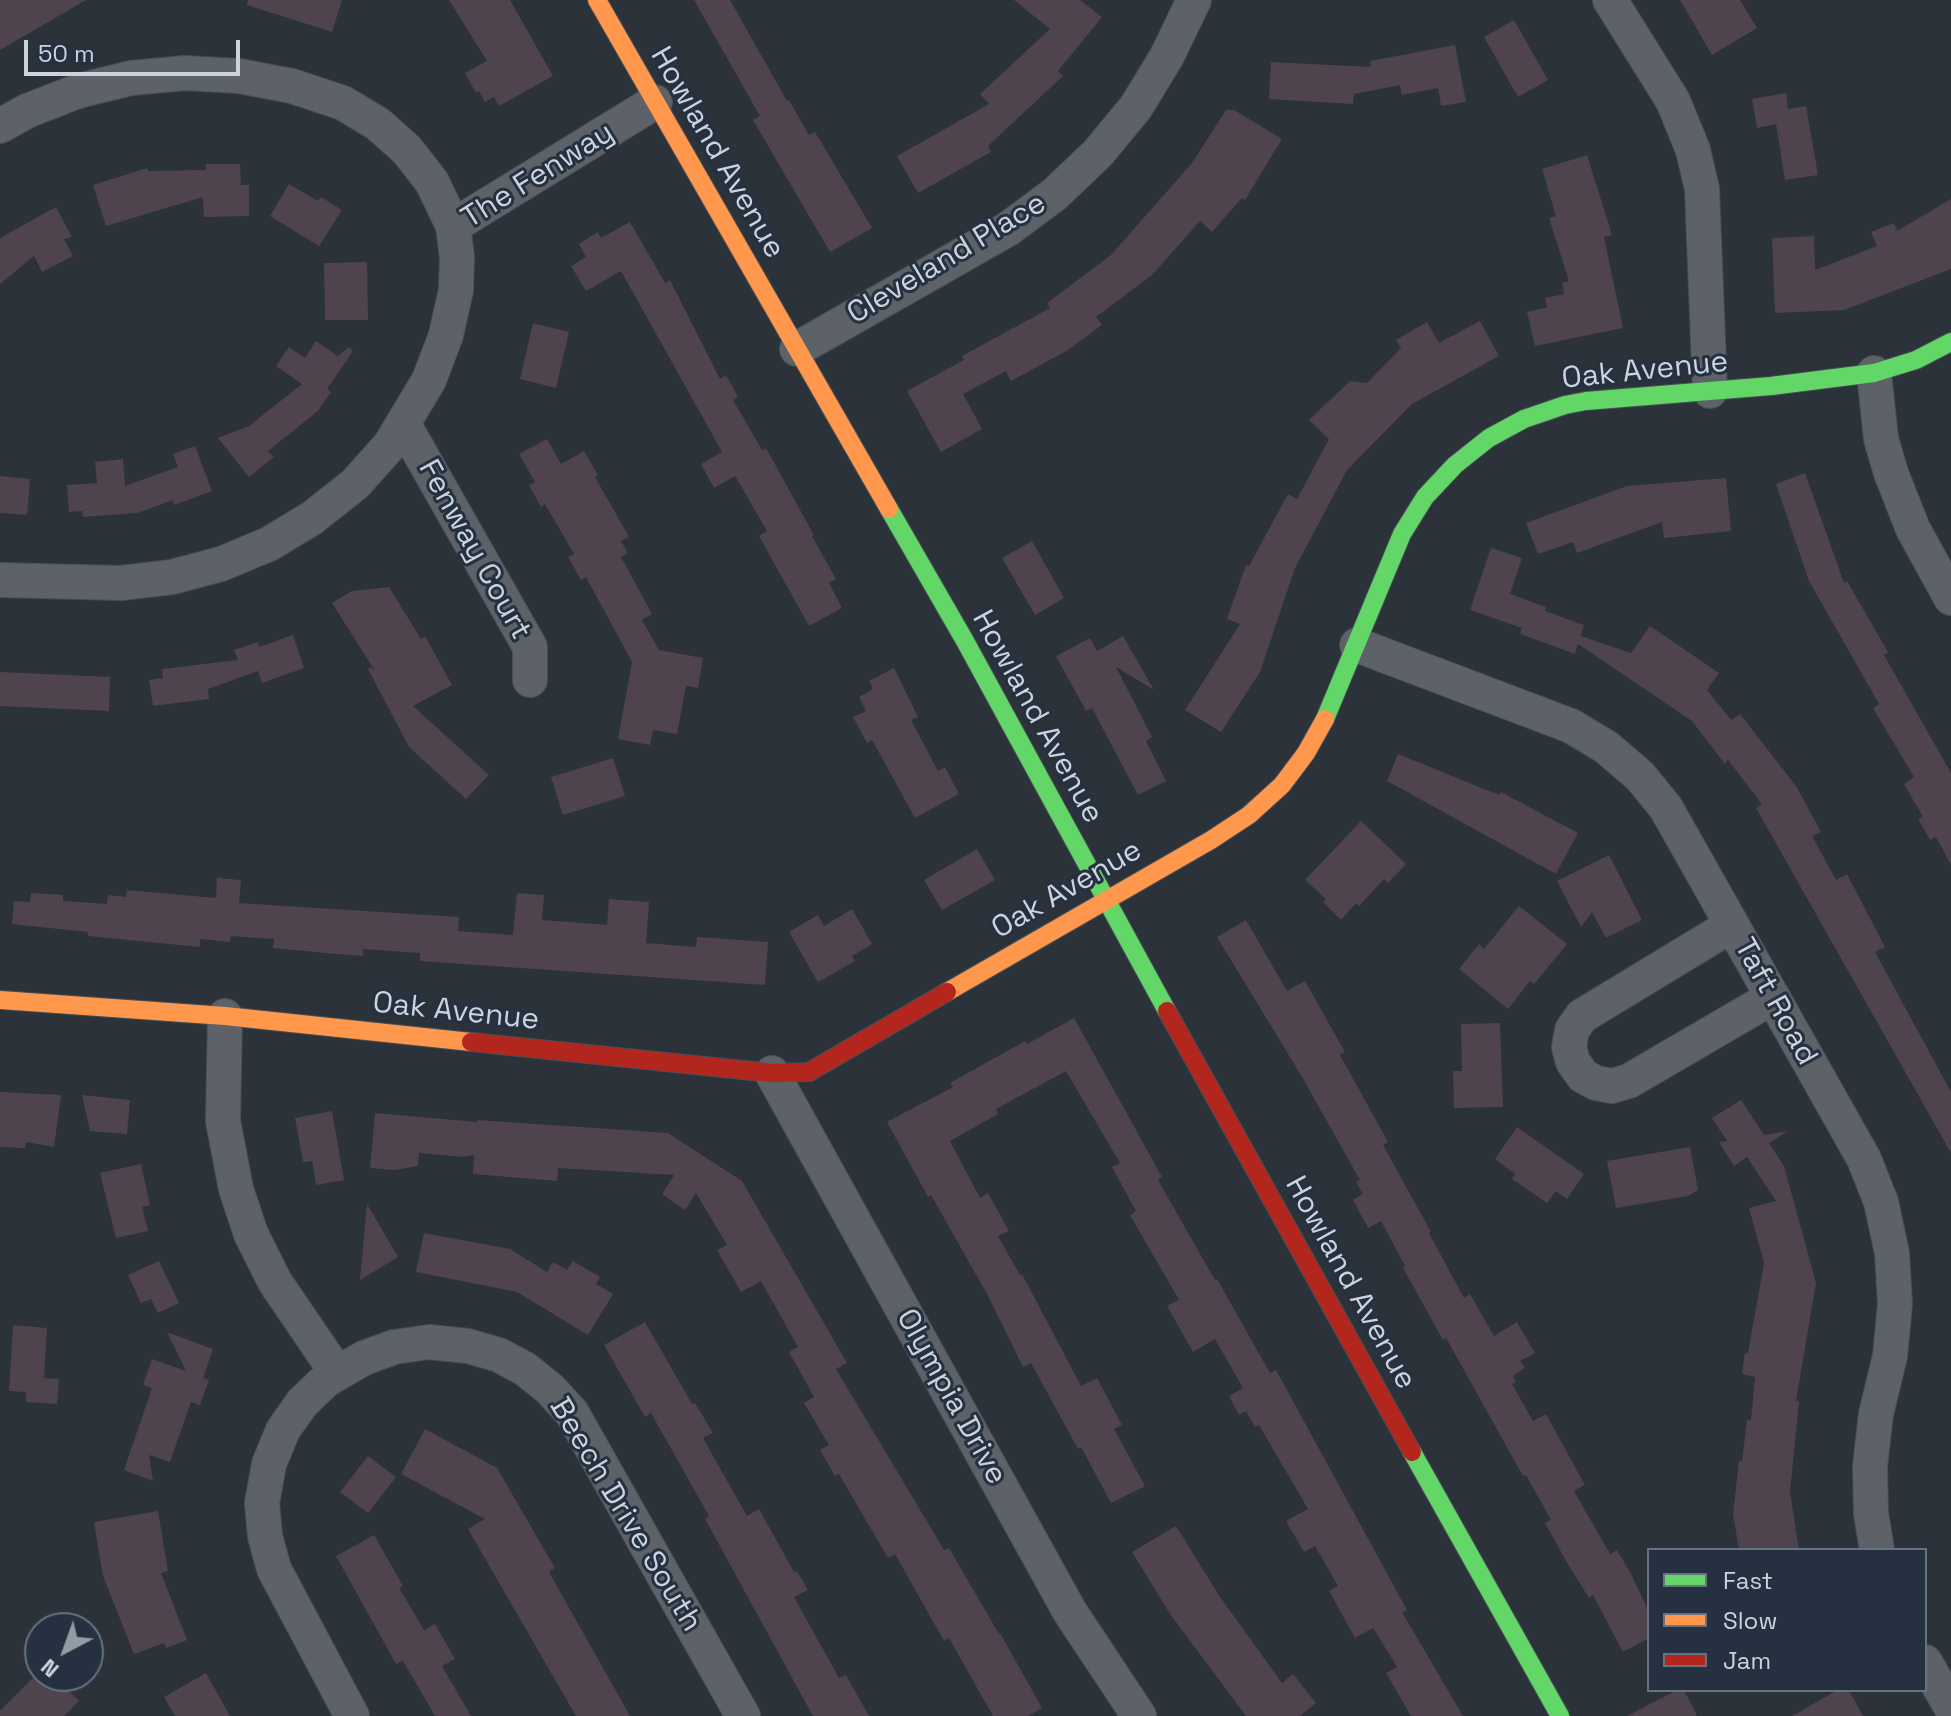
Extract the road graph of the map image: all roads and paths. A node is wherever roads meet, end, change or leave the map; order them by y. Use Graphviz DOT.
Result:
graph roads {
  1 [pos="597,0"];
  2 [pos="1194,0"];
  3 [pos="1610,0"];
  4 [pos="655,102"];
  5 [pos="0,126"];
  6 [pos="453,226"];
  7 [pos="1951,342"];
  8 [pos="797,349"];
  9 [pos="1874,373"];
  10 [pos="1710,391"];
  11 [pos="404,425"];
  12 [pos="0,580"];
  13 [pos="1951,598"];
  14 [pos="1357,645"];
  15 [pos="530,680"];
  16 [pos="1105,901"];
  17 [pos="1732,925"];
  18 [pos="1773,997"];
  19 [pos="0,1000"];
  20 [pos="225,1016"];
  21 [pos="772,1073"];
  22 [pos="337,1373"];
  23 [pos="1877,1548"];
  24 [pos="1927,1665"];
  25 [pos="1951,1707"];
  26 [pos="352,1716"];
  27 [pos="743,1716"];
  28 [pos="1139,1716"];
  29 [pos="1560,1716"];
  1 -- 4 [label="street, Howland Avenue"];
  2 -- 8 [label="street, Cleveland Place"];
  3 -- 10 [label="street"];
  4 -- 6 [label="street, The Fenway"];
  4 -- 8 [label="street, Howland Avenue"];
  5 -- 6 [label="street"];
  6 -- 11 [label="street, The Fenway"];
  7 -- 9 [label="street, Oak Avenue"];
  8 -- 16 [label="street, Howland Avenue"];
  9 -- 10 [label="street, Oak Avenue"];
  9 -- 13 [label="street"];
  10 -- 14 [label="street, Oak Avenue"];
  11 -- 12 [label="street, The Fenway"];
  11 -- 15 [label="street, Fenway Court"];
  14 -- 16 [label="street, Oak Avenue"];
  14 -- 17 [label="street, Taft Road"];
  16 -- 21 [label="street, Oak Avenue"];
  16 -- 29 [label="street, Howland Avenue"];
  17 -- 18 [label="street, Taft Road"];
  17 -- 18 [label="street"];
  18 -- 23 [label="street, Taft Road"];
  19 -- 20 [label="street, Oak Avenue"];
  20 -- 21 [label="street, Oak Avenue"];
  20 -- 22 [label="street"];
  21 -- 28 [label="street, Olympia Drive"];
  22 -- 26 [label="street, Beech Drive South"];
  22 -- 27 [label="street, Beech Drive South"];
  24 -- 25 [label="street"];
}
